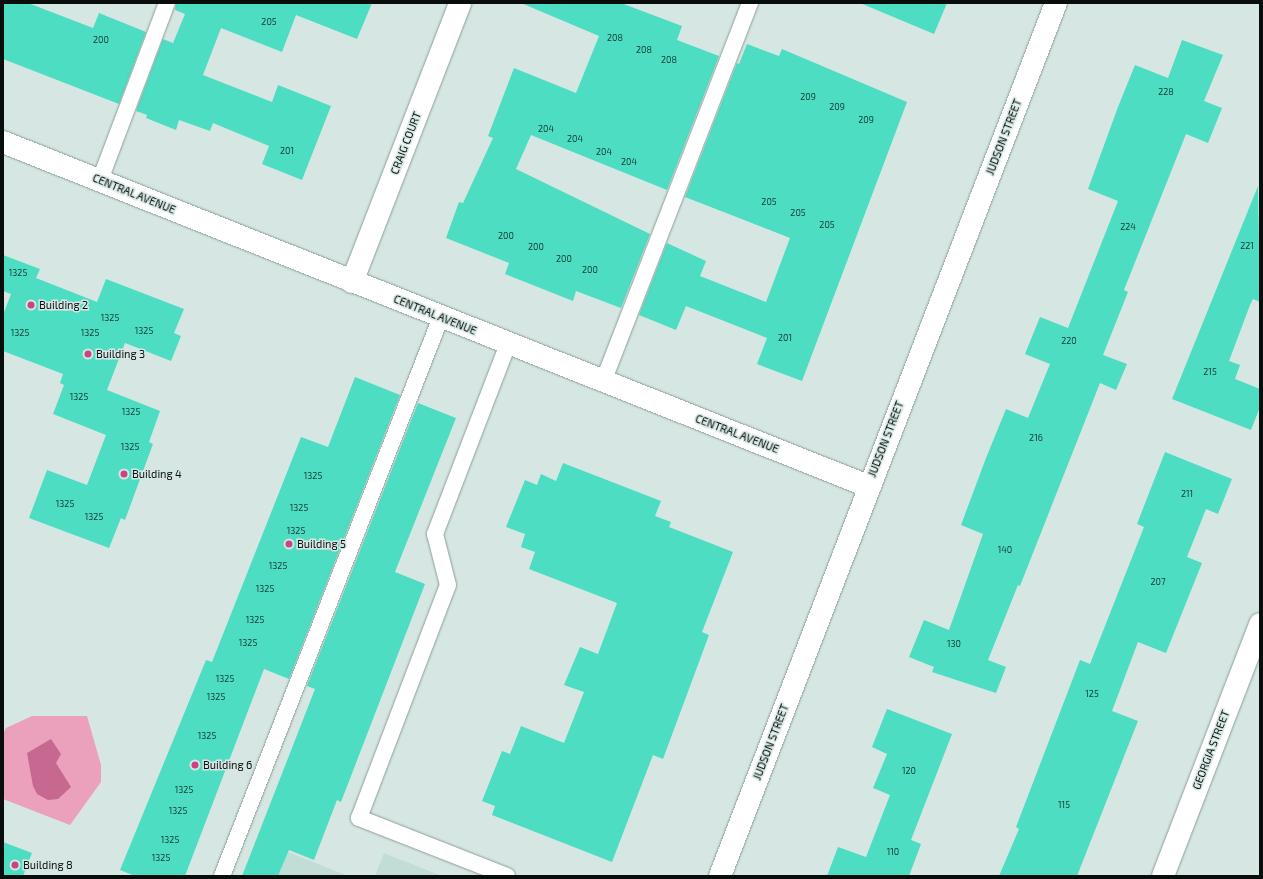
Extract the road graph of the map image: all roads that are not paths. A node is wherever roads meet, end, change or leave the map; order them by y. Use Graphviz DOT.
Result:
graph roads {
  1 [pos="167,3"];
  2 [pos="460,3"];
  3 [pos="750,3"];
  4 [pos="1056,3"];
  5 [pos="3,142"];
  6 [pos="100,180"];
  7 [pos="352,282"];
  8 [pos="441,318"];
  9 [pos="508,344"];
  10 [pos="603,382"];
  11 [pos="868,486"];
  12 [pos="1260,624"];
  13 [pos="222,876"];
  14 [pos="507,876"];
  15 [pos="720,876"];
  16 [pos="1163,876"];
  1 -- 6 [label="lane"];
  2 -- 7 [label="street, CRAIG COURT"];
  3 -- 10 [label="lane"];
  4 -- 11 [label="street, JUDSON STREET"];
  5 -- 6 [label="street, CENTRAL AVENUE"];
  6 -- 7 [label="street, CENTRAL AVENUE"];
  7 -- 8 [label="street, CENTRAL AVENUE"];
  8 -- 9 [label="street, CENTRAL AVENUE"];
  8 -- 13 [label="lane"];
  9 -- 10 [label="street, CENTRAL AVENUE"];
  9 -- 14 [label="lane"];
  10 -- 11 [label="street, CENTRAL AVENUE"];
  11 -- 15 [label="street, JUDSON STREET"];
  12 -- 16 [label="street, GEORGIA STREET"];
}
